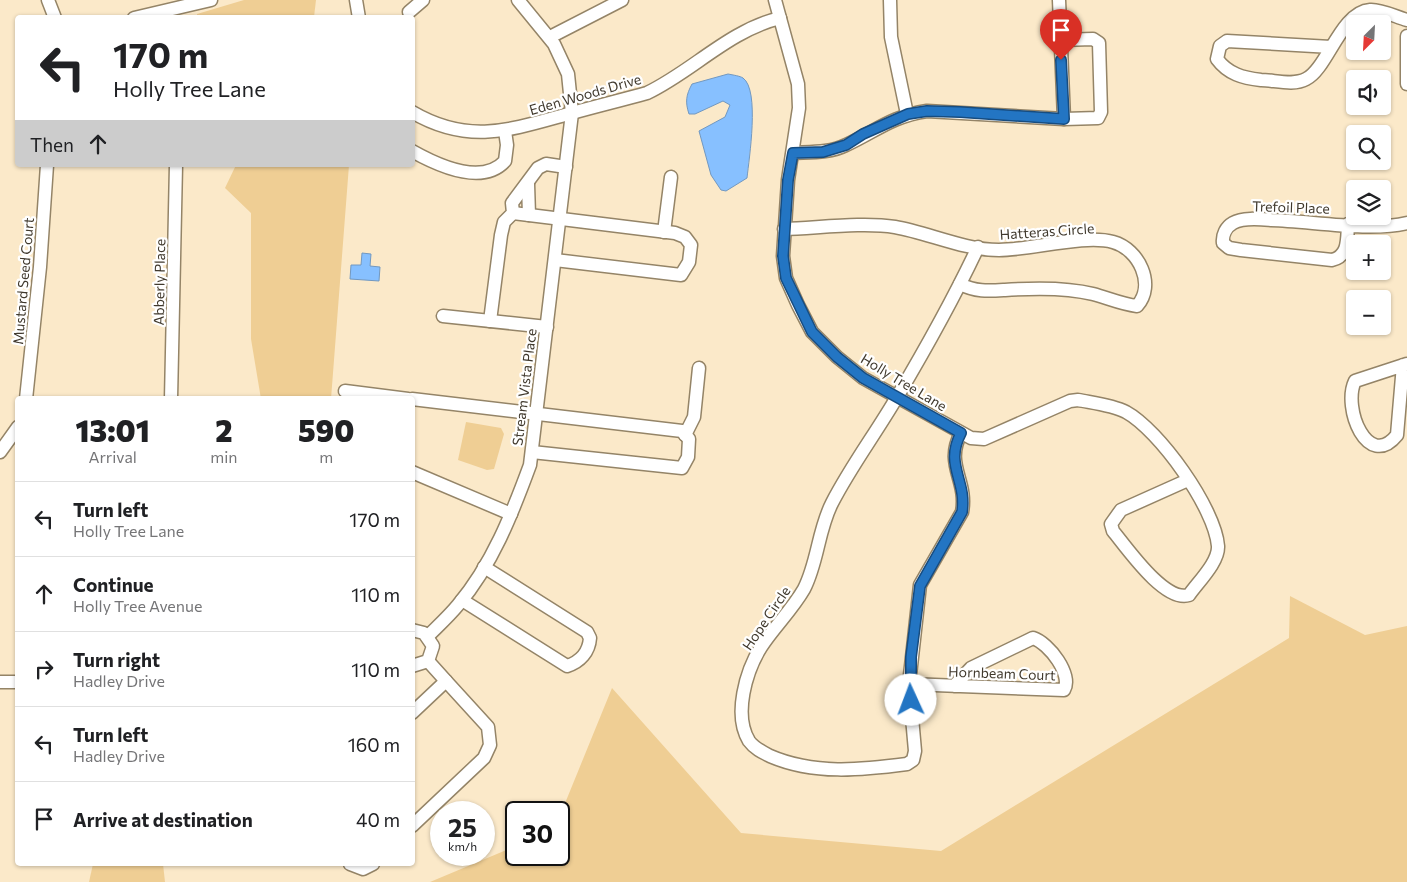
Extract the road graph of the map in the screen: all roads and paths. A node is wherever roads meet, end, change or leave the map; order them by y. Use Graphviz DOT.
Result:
graph roads {
  1 [pos="48,0"];
  2 [pos="211,0"];
  3 [pos="356,0"];
  4 [pos="423,0"];
  5 [pos="518,0"];
  6 [pos="622,0"];
  7 [pos="775,0"];
  8 [pos="890,0"];
  9 [pos="1059,0"];
  10 [pos="181,12"];
  11 [pos="409,12"];
  12 [pos="54,15"];
  13 [pos="158,15"];
  14 [pos="358,15"];
  15 [pos="780,18"];
  16 [pos="1407,20"];
  17 [pos="1407,36"];
  18 [pos="550,37"];
  19 [pos="1060,40"];
  20 [pos="1331,46"];
  21 [pos="1407,84"];
  22 [pos="572,113"];
  23 [pos="415,114"];
  24 [pos="908,114"];
  25 [pos="1064,119"];
  26 [pos="505,131"];
  27 [pos="415,152"];
  28 [pos="793,153"];
  29 [pos="566,166"];
  30 [pos="47,167"];
  31 [pos="176,167"];
  32 [pos="671,177"];
  33 [pos="528,184"];
  34 [pos="513,213"];
  35 [pos="529,215"];
  36 [pos="560,218"];
  37 [pos="1407,223"];
  38 [pos="1348,224"];
  39 [pos="1364,225"];
  40 [pos="1390,225"];
  41 [pos="1391,225"];
  42 [pos="784,229"];
  43 [pos="664,232"];
  44 [pos="978,247"];
  45 [pos="555,260"];
  46 [pos="960,284"];
  47 [pos="443,316"];
  48 [pos="490,321"];
  49 [pos="547,327"];
  50 [pos="1405,365"];
  51 [pos="699,368"];
  52 [pos="344,391"];
  53 [pos="26,396"];
  54 [pos="171,396"];
  55 [pos="383,396"];
  56 [pos="897,398"];
  57 [pos="415,399"];
  58 [pos="536,414"];
  59 [pos="15,431"];
  60 [pos="961,433"];
  61 [pos="685,435"];
  62 [pos="0,452"];
  63 [pos="532,452"];
  64 [pos="415,473"];
  65 [pos="1188,480"];
  66 [pos="512,514"];
  67 [pos="484,567"];
  68 [pos="462,600"];
  69 [pos="415,630"];
  70 [pos="428,636"];
  71 [pos="428,661"];
  72 [pos="415,665"];
  73 [pos="446,681"];
  74 [pos="0,682"];
  75 [pos="15,682"];
  76 [pos="910,684"];
  77 [pos="954,686"];
  78 [pos="415,710"];
  79 [pos="415,823"];
  80 [pos="355,866"];
  81 [pos="370,866"];
  1 -- 12 [label="street"];
  2 -- 10 [label="street"];
  3 -- 14 [label="street"];
  4 -- 11 [label="street"];
  5 -- 18 [label="street, Stream Vista Place"];
  6 -- 18 [label="street"];
  7 -- 15 [label="street, Holly Tree Lane"];
  8 -- 24 [label="street"];
  9 -- 19 [label="street"];
  10 -- 13 [label="street"];
  15 -- 22 [label="street, Eden Woods Drive"];
  15 -- 28 [label="street, Holly Tree Lane"];
  16 -- 20 [label="street"];
  17 -- 21 [label="street"];
  18 -- 22 [label="street, Stream Vista Place"];
  19 -- 25 [label="street"];
  19 -- 25 [label="street"];
  20 -- 20 [label="street"];
  22 -- 26 [label="street, Eden Woods Drive"];
  22 -- 29 [label="street, Stream Vista Place"];
  23 -- 26 [label="street, Eden Woods Drive"];
  24 -- 25 [label="street"];
  24 -- 28 [label="street"];
  26 -- 27 [label="street"];
  28 -- 42 [label="street, Holly Tree Lane"];
  29 -- 33 [label="street"];
  29 -- 36 [label="street, Stream Vista Place"];
  30 -- 53 [label="street, Mustard Seed Court"];
  31 -- 54 [label="street, Abberly Place"];
  32 -- 43 [label="street"];
  33 -- 34 [label="street"];
  33 -- 35 [label="street"];
  34 -- 35 [label="street"];
  34 -- 48 [label="street"];
  35 -- 36 [label="street"];
  36 -- 43 [label="street"];
  36 -- 45 [label="street, Stream Vista Place"];
  37 -- 41 [label="street, Trefoil Place"];
  38 -- 38 [label="street, Trefoil Place"];
  39 -- 40 [label="street, Trefoil Place"];
  42 -- 44 [label="street, Hatteras Circle"];
  42 -- 56 [label="street, Holly Tree Lane"];
  43 -- 45 [label="street"];
  44 -- 46 [label="street, Hope Circle"];
  44 -- 46 [label="street, Hatteras Circle"];
  45 -- 49 [label="street, Stream Vista Place"];
  46 -- 56 [label="street, Hope Circle"];
  47 -- 48 [label="street"];
  48 -- 49 [label="street"];
  49 -- 58 [label="street, Stream Vista Place"];
  50 -- 50 [label="street"];
  51 -- 61 [label="street"];
  52 -- 55 [label="street"];
  56 -- 60 [label="street, Holly Tree Lane"];
  56 -- 76 [label="street, Hope Circle"];
  57 -- 58 [label="street"];
  58 -- 61 [label="street"];
  58 -- 63 [label="street, Stream Vista Place"];
  59 -- 62 [label="street"];
  60 -- 65 [label="street, Holly Tree Lane"];
  60 -- 76 [label="street, Hope Circle"];
  61 -- 63 [label="street"];
  63 -- 66 [label="street, Stream Vista Place"];
  64 -- 66 [label="street"];
  65 -- 65 [label="street"];
  66 -- 67 [label="street, Stream Vista Place"];
  67 -- 68 [label="street, Stream Vista Place"];
  67 -- 68 [label="street"];
  68 -- 70 [label="street, Stream Vista Place"];
  69 -- 70 [label="street"];
  70 -- 71 [label="street"];
  71 -- 72 [label="street"];
  71 -- 73 [label="street"];
  73 -- 78 [label="street"];
  73 -- 79 [label="street"];
  74 -- 75 [label="street"];
  76 -- 77 [label="street, Hornbeam Court"];
  77 -- 77 [label="street, Hornbeam Court"];
  80 -- 81 [label="street"];
}
